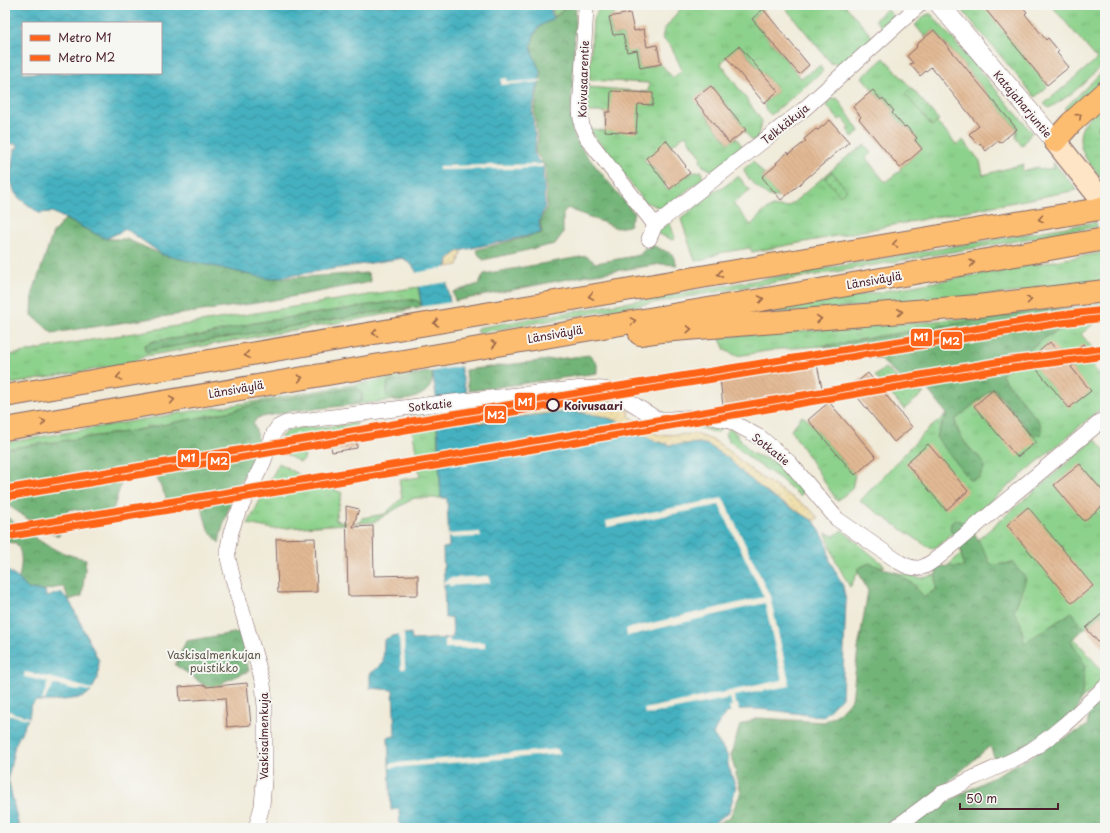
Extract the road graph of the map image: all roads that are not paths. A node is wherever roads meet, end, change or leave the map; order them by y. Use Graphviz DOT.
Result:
graph roads {
  1 [pos="587,5"];
  2 [pos="919,5"];
  3 [pos="940,5"];
  4 [pos="1105,92"];
  5 [pos="1054,141"];
  6 [pos="1105,204"];
  7 [pos="1105,208"];
  8 [pos="655,225"];
  9 [pos="649,239"];
  10 [pos="1105,239"];
  11 [pos="1105,291"];
  12 [pos="525,339"];
  13 [pos="5,396"];
  14 [pos="1105,418"];
  15 [pos="286,423"];
  16 [pos="5,429"];
  17 [pos="1105,687"];
  18 [pos="256,828"];
  19 [pos="896,828"];
  1 -- 8 [label="street, Koivusaarentie"];
  2 -- 8 [label="street, Telkkäkuja"];
  3 -- 5 [label="street, Katajaharjuntie"];
  5 -- 4 [label="highway, one-way"];
  5 -- 6 [label="main road, Katajaharjuntie"];
  7 -- 13 [label="highway, one-way"];
  8 -- 9 [label="street, Telkkäkuja"];
  12 -- 10 [label="highway, Länsiväylä, one-way"];
  12 -- 11 [label="highway, one-way"];
  16 -- 12 [label="highway, Länsiväylä, one-way"];
  14 -- 15 [label="street, Sotkatie"];
  15 -- 18 [label="street, Vaskisalmenkuja"];
  17 -- 19 [label="street"];
}
